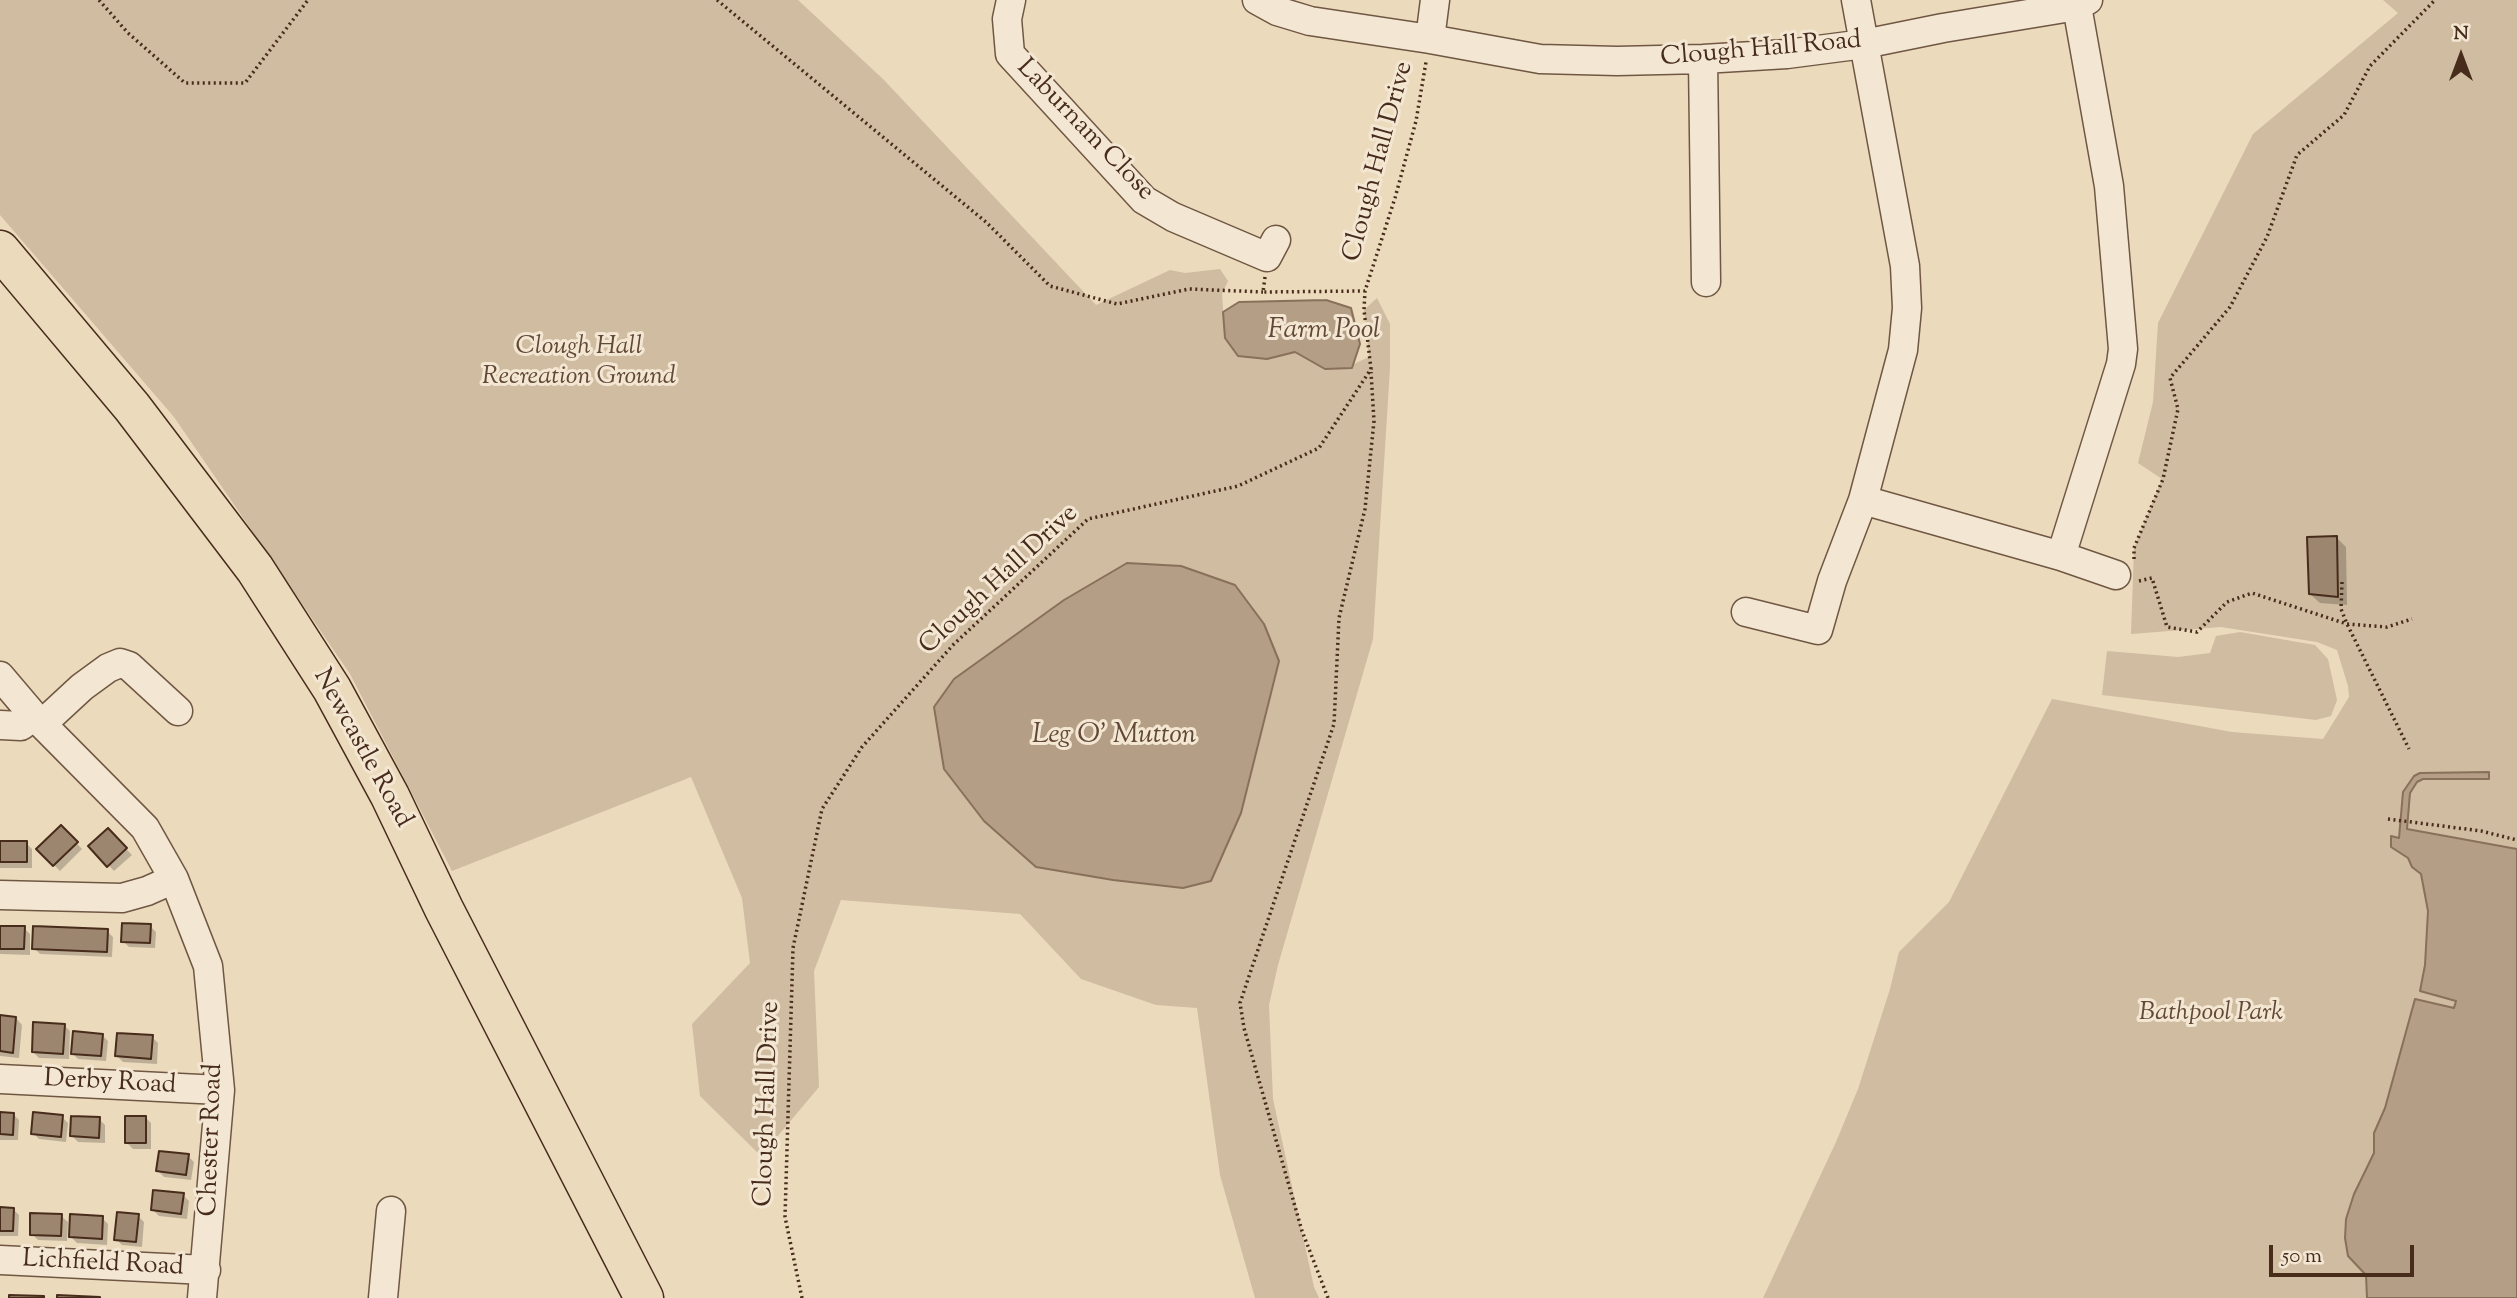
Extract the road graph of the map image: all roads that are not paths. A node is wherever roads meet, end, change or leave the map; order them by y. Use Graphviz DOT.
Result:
graph roads {
  1 [pos="1011,0"];
  2 [pos="1257,0"];
  3 [pos="1436,0"];
  4 [pos="1856,0"];
  5 [pos="2083,3"];
  6 [pos="1430,39"];
  7 [pos="1864,44"];
  8 [pos="1703,59"];
  9 [pos="1272,249"];
  10 [pos="0,250"];
  11 [pos="1706,282"];
  12 [pos="1863,500"];
  13 [pos="2061,556"];
  14 [pos="2124,578"];
  15 [pos="1746,612"];
  16 [pos="0,676"];
  17 [pos="178,711"];
  18 [pos="38,720"];
  19 [pos="0,725"];
  20 [pos="174,878"];
  21 [pos="0,895"];
  22 [pos="0,1079"];
  23 [pos="219,1090"];
  24 [pos="391,1211"];
  25 [pos="0,1261"];
  26 [pos="206,1270"];
  27 [pos="202,1298"];
  28 [pos="383,1298"];
  29 [pos="644,1298"];
  1 -- 9 [label="street, Laburnam Close"];
  2 -- 6 [label="street, Clough Hall Road"];
  3 -- 6 [label="street"];
  4 -- 7 [label="street"];
  5 -- 7 [label="street, Clough Hall Road"];
  5 -- 13 [label="street"];
  6 -- 8 [label="street, Clough Hall Road"];
  7 -- 8 [label="street, Clough Hall Road"];
  7 -- 12 [label="street"];
  8 -- 11 [label="street"];
  10 -- 29 [label="highway, Newcastle Road"];
  12 -- 13 [label="street"];
  12 -- 15 [label="street"];
  13 -- 14 [label="street"];
  16 -- 18 [label="street, Chester Road"];
  17 -- 18 [label="street"];
  18 -- 19 [label="street"];
  18 -- 20 [label="street, Chester Road"];
  20 -- 21 [label="street"];
  20 -- 23 [label="street, Chester Road"];
  22 -- 23 [label="street, Derby Road"];
  23 -- 26 [label="street, Chester Road"];
  24 -- 28 [label="street"];
  25 -- 26 [label="street, Lichfield Road"];
  26 -- 27 [label="street, Chester Road"];
}
